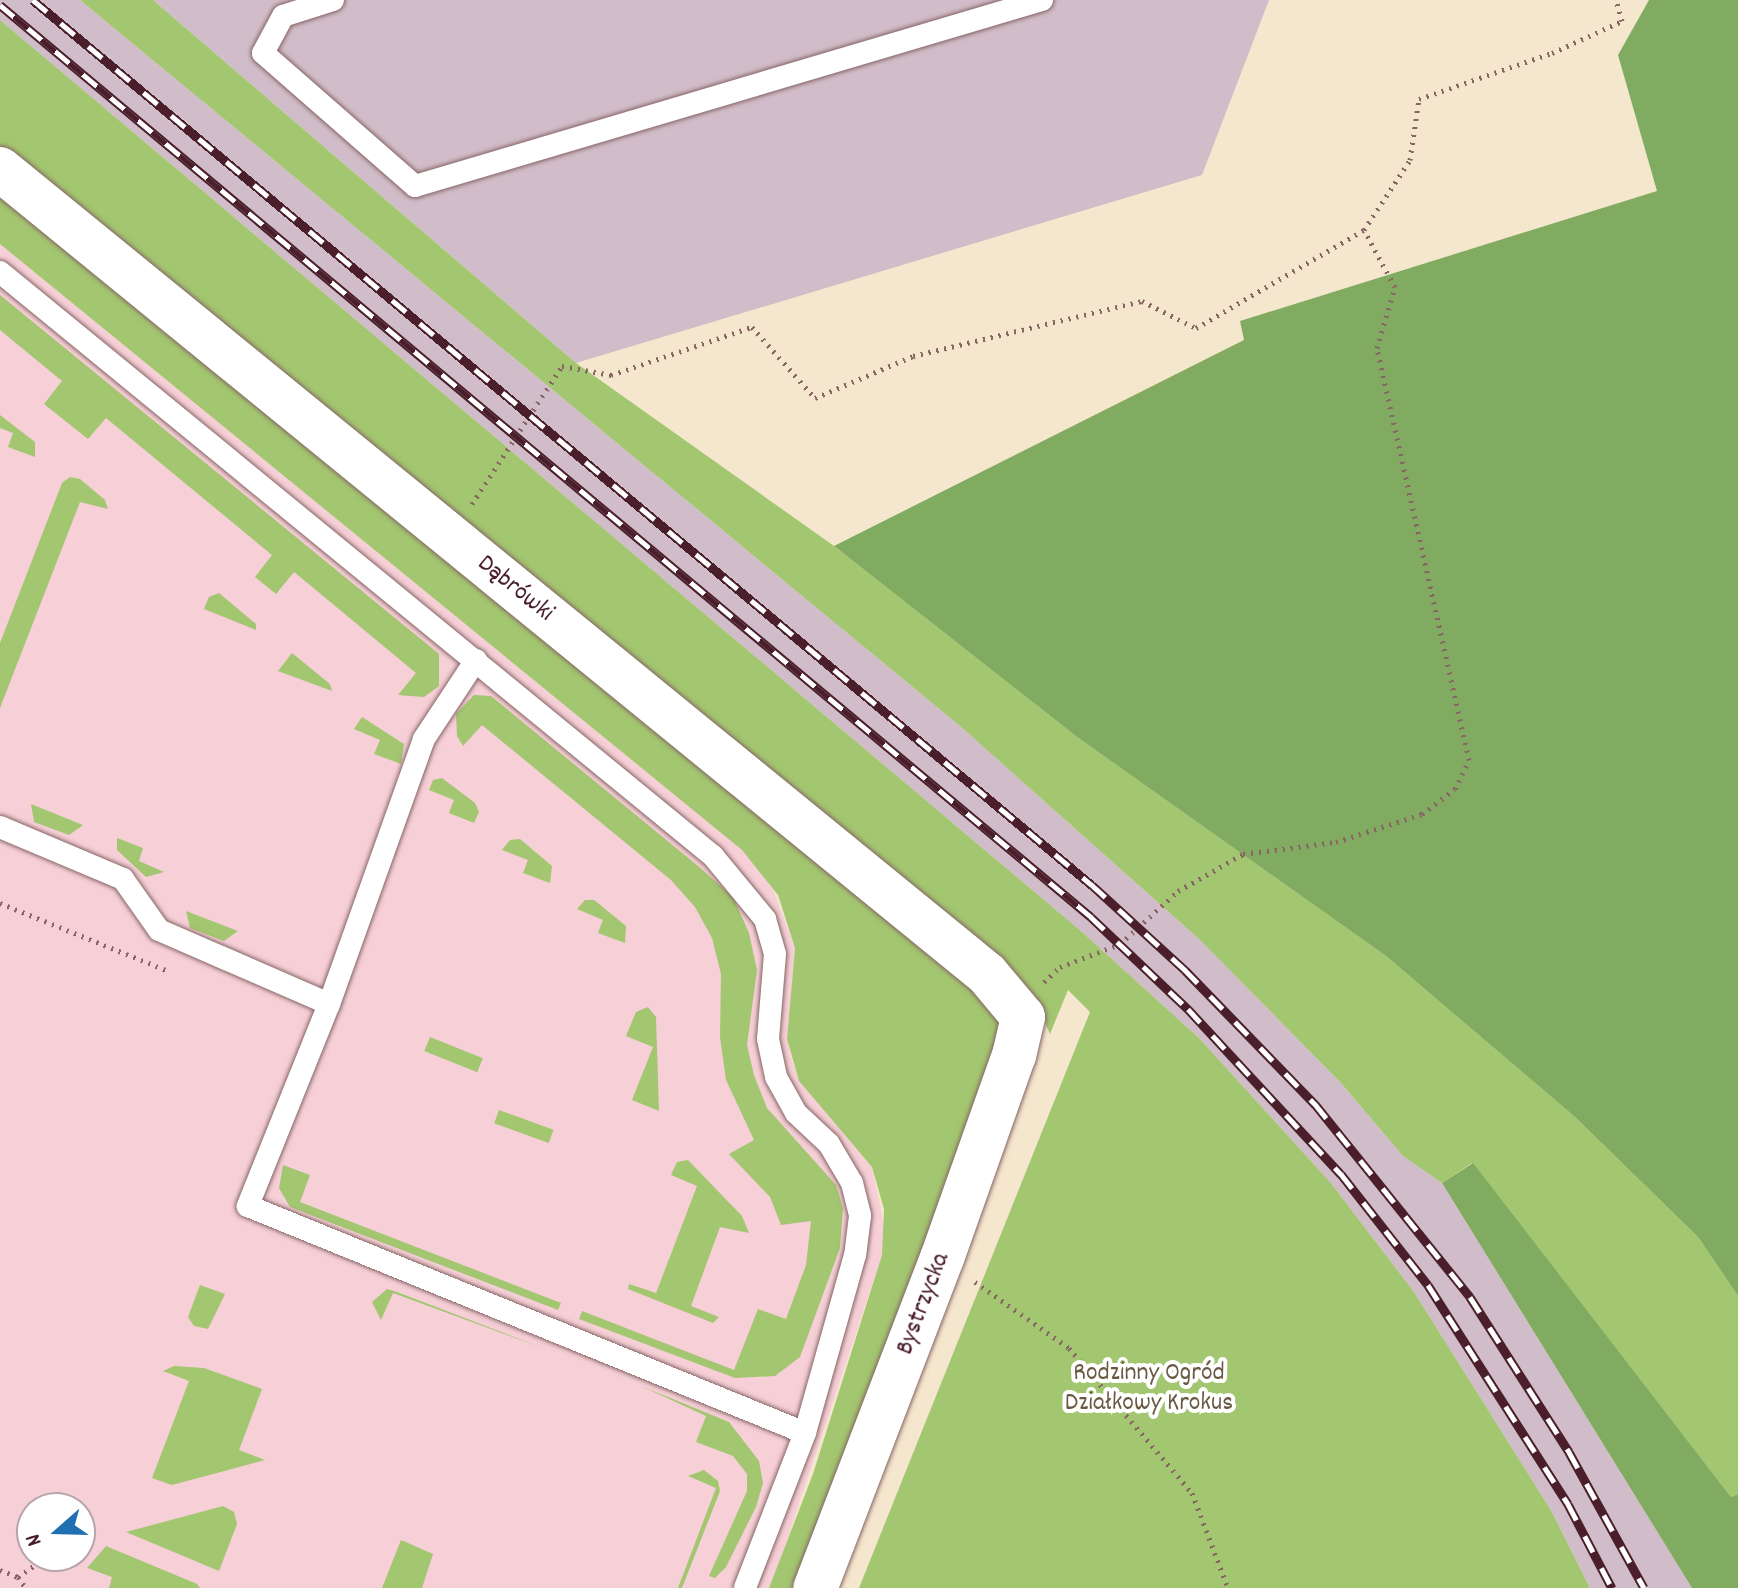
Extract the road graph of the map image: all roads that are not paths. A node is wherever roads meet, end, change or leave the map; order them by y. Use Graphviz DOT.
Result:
graph roads {
  1 [pos="333,0"];
  2 [pos="1042,0"];
  3 [pos="0,169"];
  4 [pos="0,272"];
  5 [pos="476,660"];
  6 [pos="0,827"];
  7 [pos="329,1004"];
  8 [pos="1023,1017"];
  9 [pos="805,1433"];
  10 [pos="745,1588"];
  11 [pos="815,1588"];
  1 -- 2 [label="lane"];
  3 -- 8 [label="street, Dąbrówki"];
  4 -- 5 [label="lane"];
  5 -- 7 [label="lane"];
  5 -- 9 [label="lane"];
  6 -- 7 [label="lane"];
  7 -- 9 [label="lane"];
  8 -- 11 [label="street, Bystrzycka"];
  9 -- 10 [label="lane"];
}
